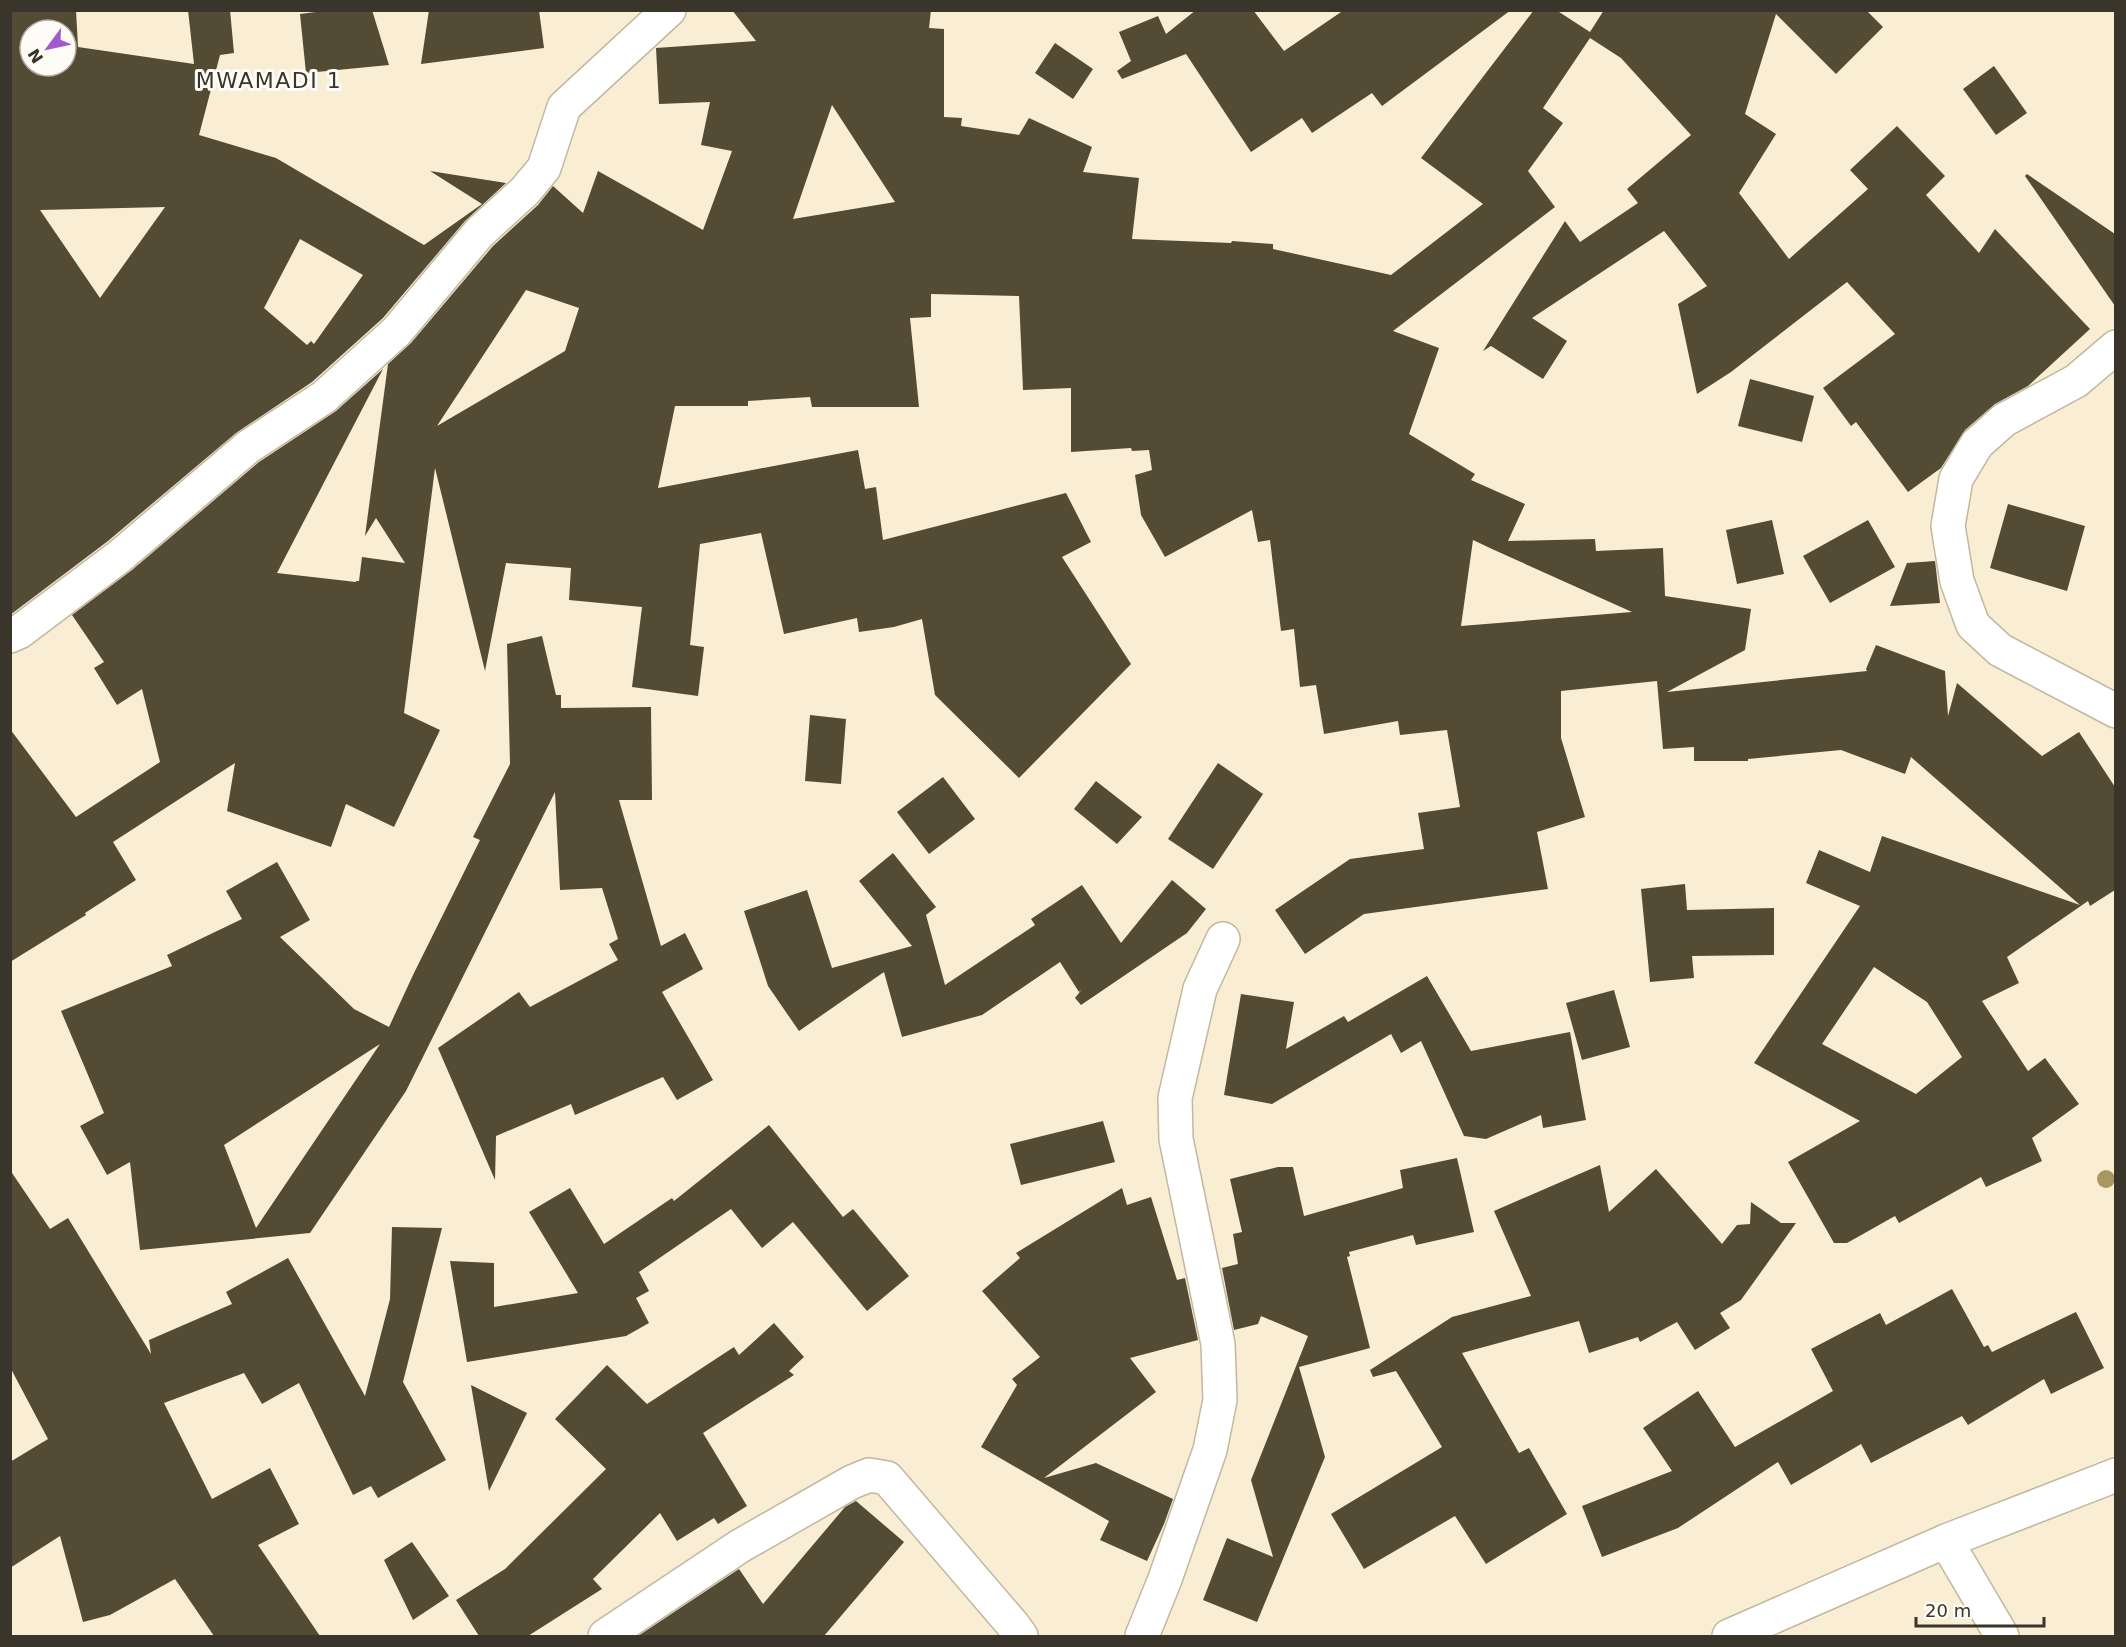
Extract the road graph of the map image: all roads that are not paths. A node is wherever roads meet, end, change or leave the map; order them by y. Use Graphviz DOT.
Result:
graph roads {
  1 [pos="669,10"];
  2 [pos="2115,347"];
  3 [pos="10,636"];
  4 [pos="2115,711"];
  5 [pos="1223,939"];
  6 [pos="2115,1475"];
  7 [pos="1946,1541"];
  8 [pos="605,1636"];
  9 [pos="1021,1636"];
  10 [pos="1142,1636"];
  11 [pos="1729,1636"];
  12 [pos="2002,1636"];
  1 -- 3 [label="street"];
  2 -- 4 [label="street"];
  5 -- 10 [label="street"];
  6 -- 7 [label="street"];
  7 -- 11 [label="street"];
  7 -- 12 [label="street"];
  8 -- 9 [label="street"];
}
